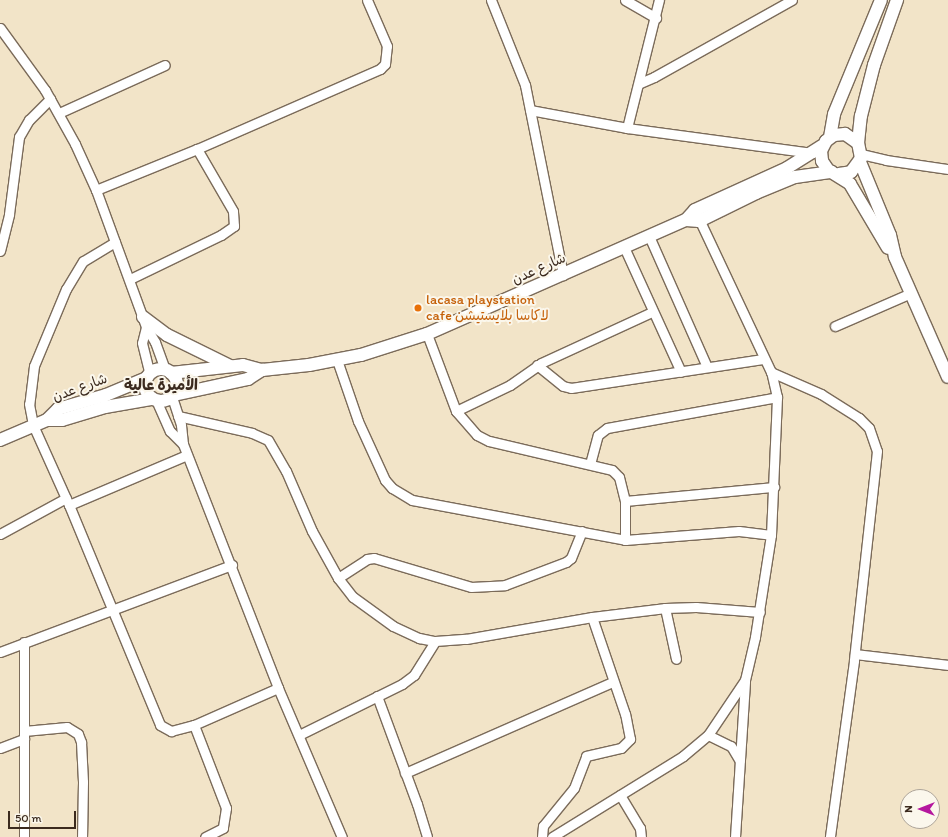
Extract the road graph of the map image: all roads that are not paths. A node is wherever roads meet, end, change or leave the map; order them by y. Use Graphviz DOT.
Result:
graph roads {
  1 [pos="367,0"];
  2 [pos="491,0"];
  3 [pos="625,0"];
  4 [pos="659,0"];
  5 [pos="792,0"];
  6 [pos="881,0"];
  7 [pos="897,0"];
  8 [pos="656,18"];
  9 [pos="0,28"];
  10 [pos="165,65"];
  11 [pos="640,83"];
  12 [pos="50,99"];
  13 [pos="530,110"];
  14 [pos="59,113"];
  15 [pos="628,128"];
  16 [pos="822,146"];
  17 [pos="197,150"];
  18 [pos="860,153"];
  19 [pos="948,169"];
  20 [pos="835,173"];
  21 [pos="96,190"];
  22 [pos="697,216"];
  23 [pos="649,236"];
  24 [pos="115,242"];
  25 [pos="624,247"];
  26 [pos="0,252"];
  27 [pos="895,257"];
  28 [pos="563,275"];
  29 [pos="130,279"];
  30 [pos="911,292"];
  31 [pos="652,312"];
  32 [pos="145,322"];
  33 [pos="835,326"];
  34 [pos="427,334"];
  35 [pos="763,359"];
  36 [pos="337,360"];
  37 [pos="537,365"];
  38 [pos="230,366"];
  39 [pos="707,367"];
  40 [pos="262,370"];
  41 [pos="168,372"];
  42 [pos="681,372"];
  43 [pos="770,372"];
  44 [pos="149,376"];
  45 [pos="948,377"];
  46 [pos="173,396"];
  47 [pos="778,396"];
  48 [pos="154,400"];
  49 [pos="456,411"];
  50 [pos="178,416"];
  51 [pos="47,420"];
  52 [pos="33,425"];
  53 [pos="0,440"];
  54 [pos="183,444"];
  55 [pos="187,455"];
  56 [pos="590,464"];
  57 [pos="774,487"];
  58 [pos="68,501"];
  59 [pos="625,501"];
  60 [pos="582,531"];
  61 [pos="0,534"];
  62 [pos="771,534"];
  63 [pos="625,540"];
  64 [pos="232,565"];
  65 [pos="338,578"];
  66 [pos="665,608"];
  67 [pos="112,609"];
  68 [pos="760,612"];
  69 [pos="592,617"];
  70 [pos="435,641"];
  71 [pos="24,642"];
  72 [pos="0,652"];
  73 [pos="855,654"];
  74 [pos="676,659"];
  75 [pos="948,665"];
  76 [pos="745,680"];
  77 [pos="612,682"];
  78 [pos="278,688"];
  79 [pos="377,696"];
  80 [pos="194,725"];
  81 [pos="24,735"];
  82 [pos="299,735"];
  83 [pos="708,735"];
  84 [pos="0,748"];
  85 [pos="740,761"];
  86 [pos="405,773"];
  87 [pos="620,795"];
  88 [pos="24,837"];
  89 [pos="82,837"];
  90 [pos="205,837"];
  91 [pos="342,837"];
  92 [pos="427,837"];
  93 [pos="542,837"];
  94 [pos="552,837"];
  95 [pos="641,837"];
  96 [pos="735,837"];
  97 [pos="830,837"];
  1 -- 17 [label="street"];
  2 -- 13 [label="street"];
  3 -- 8 [label="street"];
  4 -- 8 [label="street"];
  5 -- 11 [label="street"];
  6 -- 16 [label="street"];
  7 -- 18 [label="street"];
  8 -- 11 [label="street"];
  9 -- 12 [label="street"];
  10 -- 14 [label="street"];
  11 -- 15 [label="street"];
  12 -- 14 [label="street"];
  12 -- 26 [label="street"];
  13 -- 15 [label="street"];
  13 -- 28 [label="street"];
  14 -- 21 [label="street"];
  15 -- 16 [label="street"];
  16 -- 18 [label="street"];
  16 -- 20 [label="street"];
  16 -- 22 [label="street, شارع عدن"];
  17 -- 21 [label="street"];
  17 -- 29 [label="street"];
  18 -- 19 [label="street"];
  18 -- 20 [label="street"];
  18 -- 27 [label="street"];
  20 -- 22 [label="street"];
  20 -- 27 [label="street"];
  21 -- 24 [label="street"];
  22 -- 23 [label="street, شارع عدن"];
  22 -- 35 [label="street"];
  23 -- 25 [label="street, شارع عدن"];
  23 -- 39 [label="street"];
  24 -- 29 [label="street"];
  24 -- 52 [label="street"];
  25 -- 28 [label="street, شارع عدن"];
  25 -- 31 [label="street"];
  27 -- 30 [label="street"];
  28 -- 34 [label="street, شارع عدن"];
  29 -- 32 [label="street"];
  30 -- 33 [label="street"];
  30 -- 45 [label="street"];
  31 -- 37 [label="street"];
  31 -- 42 [label="street"];
  32 -- 38 [label="street"];
  32 -- 41 [label="street"];
  32 -- 44 [label="street"];
  34 -- 36 [label="street, شارع عدن"];
  34 -- 49 [label="street"];
  35 -- 39 [label="street"];
  35 -- 43 [label="street"];
  36 -- 40 [label="street, شارع عدن"];
  36 -- 60 [label="street"];
  37 -- 42 [label="street"];
  37 -- 49 [label="street"];
  38 -- 40 [label="street, شارع عدن"];
  38 -- 41 [label="street, شارع عدن"];
  39 -- 42 [label="street"];
  40 -- 46 [label="street, شارع عدن"];
  41 -- 44 [label="street"];
  41 -- 46 [label="street"];
  43 -- 47 [label="street"];
  43 -- 73 [label="street"];
  44 -- 48 [label="street"];
  44 -- 51 [label="street, شارع عدن"];
  46 -- 48 [label="street"];
  46 -- 50 [label="street"];
  47 -- 56 [label="street"];
  47 -- 57 [label="street"];
  48 -- 51 [label="street, شارع عدن"];
  48 -- 54 [label="street"];
  49 -- 56 [label="street"];
  50 -- 54 [label="street"];
  50 -- 65 [label="street"];
  51 -- 52 [label="street, شارع عدن"];
  52 -- 53 [label="street, شارع عدن"];
  52 -- 58 [label="street"];
  54 -- 55 [label="street"];
  55 -- 58 [label="street"];
  55 -- 64 [label="street"];
  56 -- 59 [label="street"];
  57 -- 59 [label="street"];
  57 -- 62 [label="street"];
  58 -- 61 [label="street"];
  58 -- 67 [label="street"];
  59 -- 63 [label="street"];
  60 -- 63 [label="street"];
  60 -- 65 [label="street"];
  62 -- 63 [label="street"];
  62 -- 68 [label="street"];
  64 -- 67 [label="street"];
  64 -- 78 [label="street"];
  65 -- 70 [label="street"];
  66 -- 68 [label="street"];
  66 -- 69 [label="street"];
  66 -- 74 [label="street"];
  67 -- 71 [label="street"];
  67 -- 80 [label="street"];
  68 -- 76 [label="street"];
  69 -- 70 [label="street"];
  69 -- 77 [label="street"];
  70 -- 79 [label="street"];
  71 -- 72 [label="street"];
  71 -- 81 [label="street"];
  73 -- 75 [label="street"];
  73 -- 97 [label="street"];
  76 -- 83 [label="street"];
  76 -- 85 [label="street"];
  77 -- 86 [label="street"];
  77 -- 93 [label="street"];
  78 -- 80 [label="street"];
  78 -- 82 [label="street"];
  79 -- 82 [label="street"];
  79 -- 86 [label="street"];
  80 -- 90 [label="street"];
  81 -- 84 [label="street"];
  81 -- 88 [label="street"];
  81 -- 89 [label="street"];
  82 -- 91 [label="street"];
  83 -- 85 [label="street"];
  83 -- 87 [label="street"];
  85 -- 96 [label="street"];
  86 -- 92 [label="street"];
  87 -- 94 [label="street"];
  87 -- 95 [label="street"];
}
